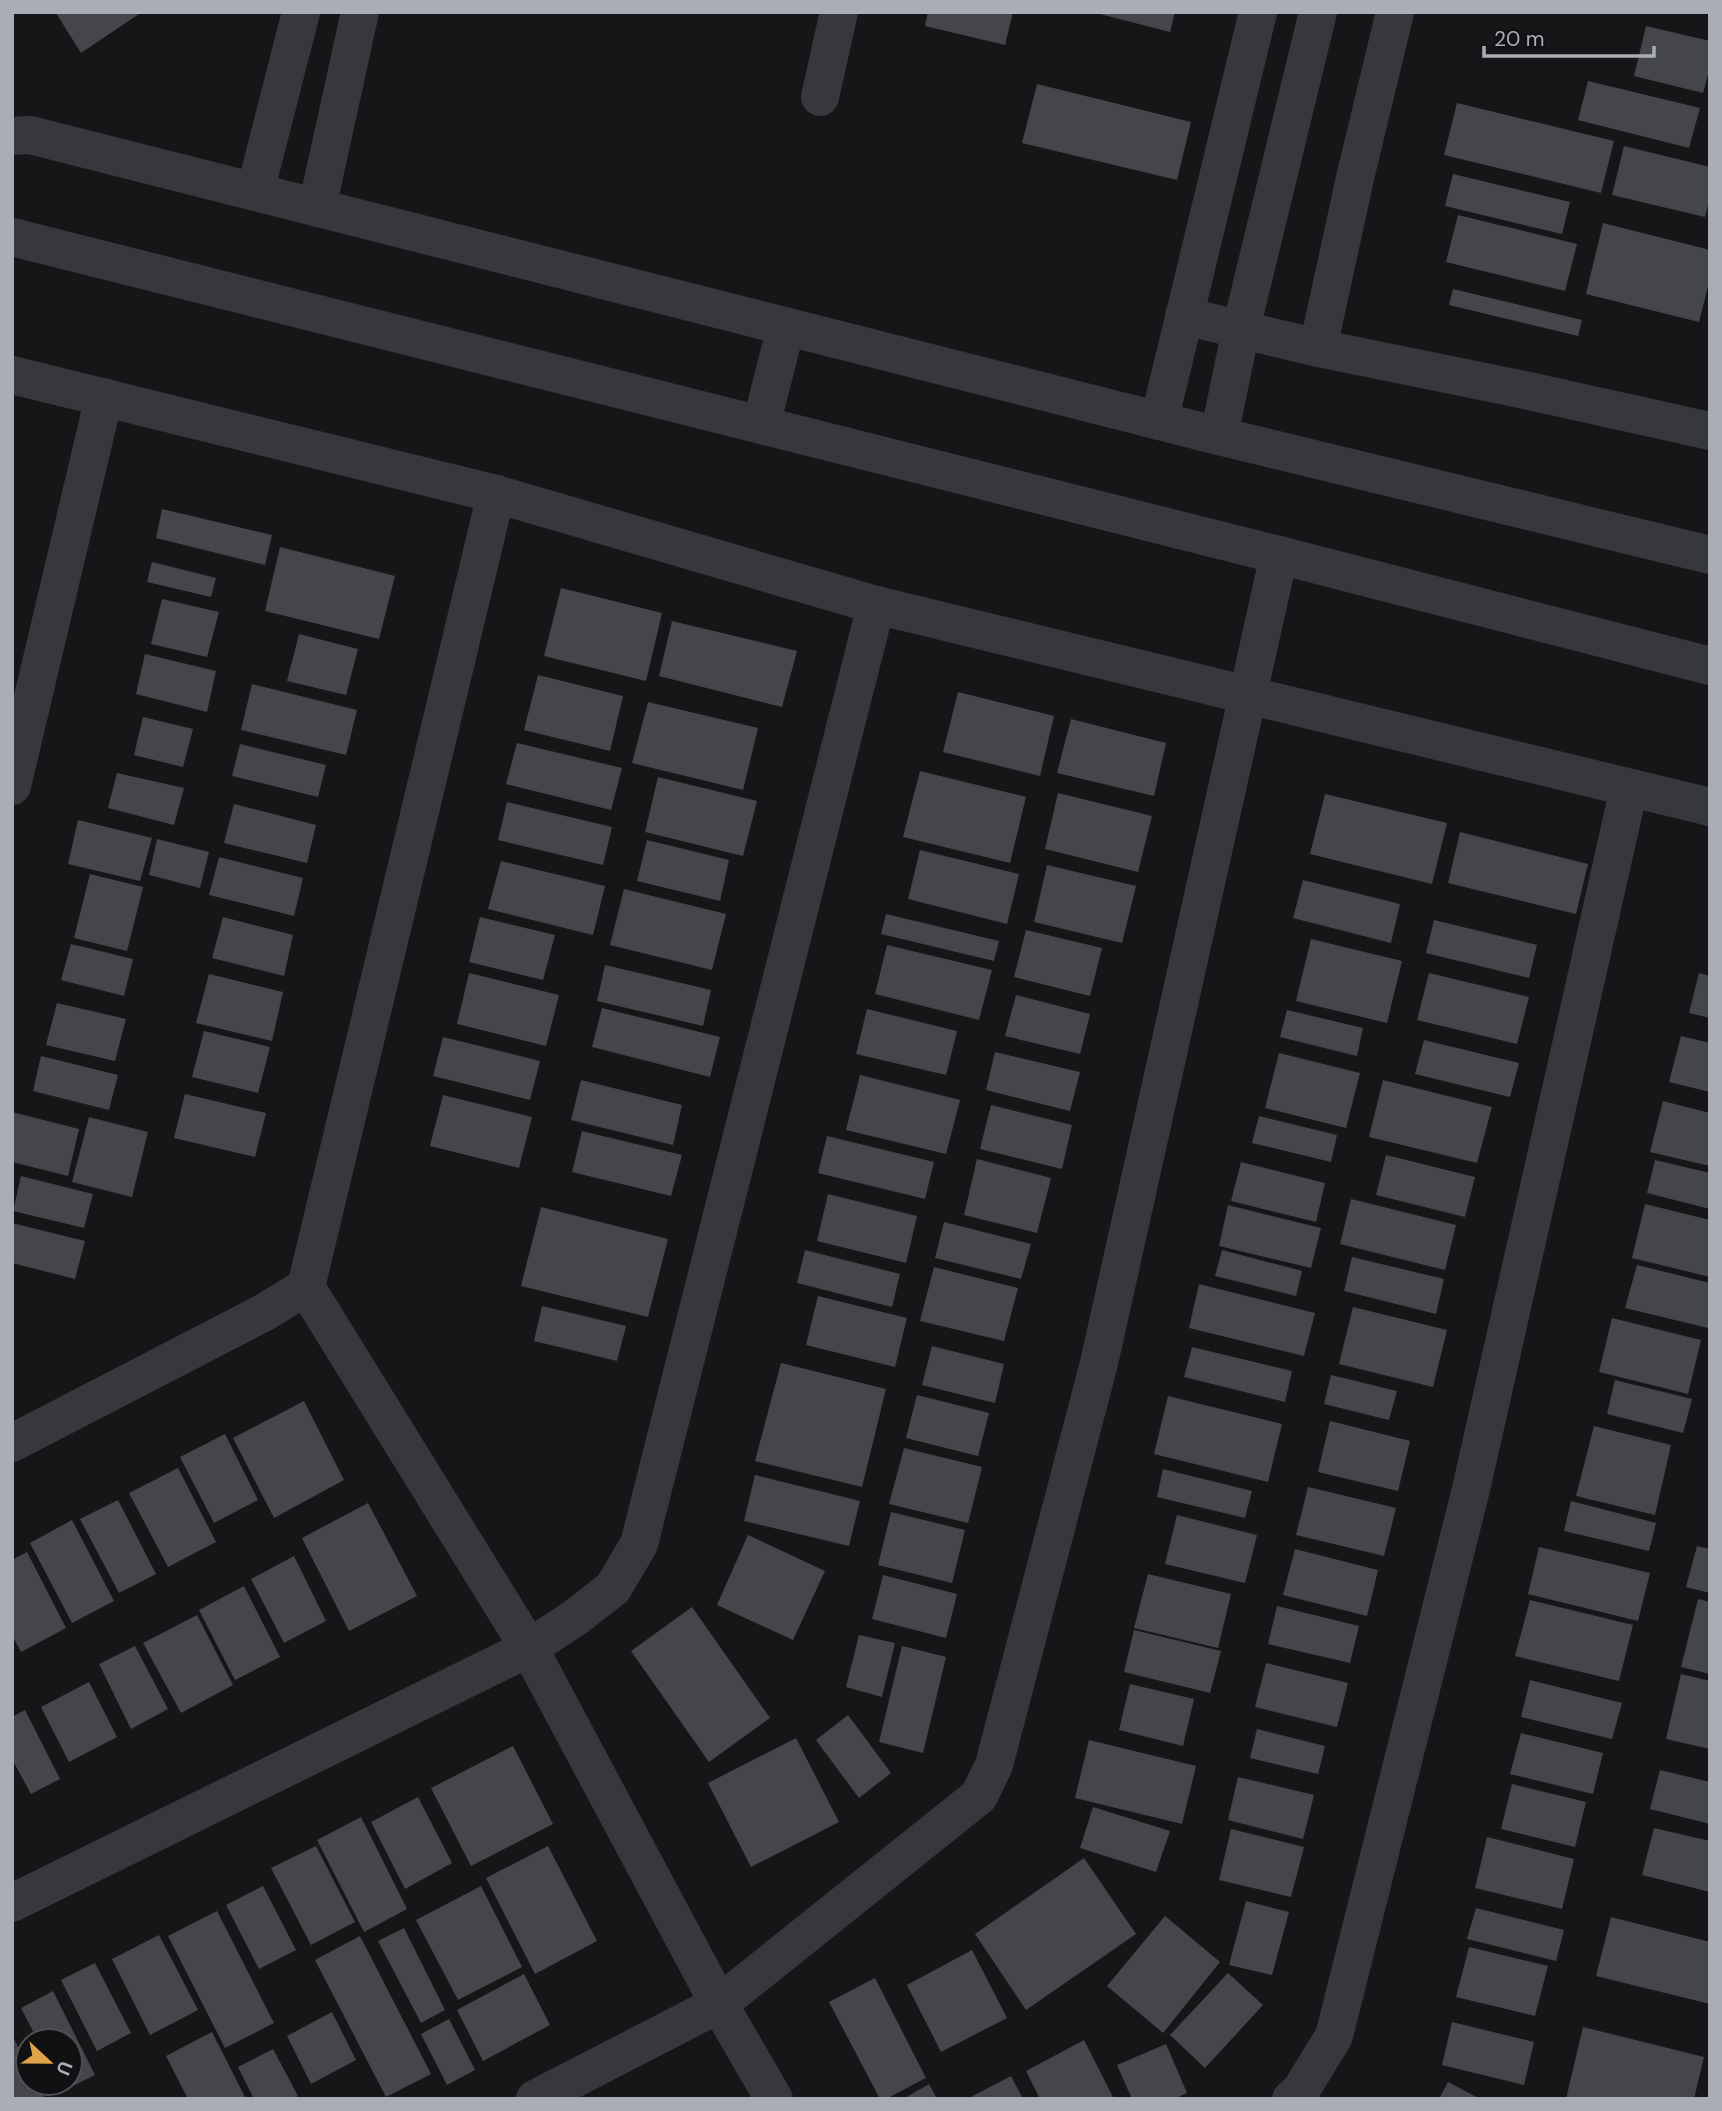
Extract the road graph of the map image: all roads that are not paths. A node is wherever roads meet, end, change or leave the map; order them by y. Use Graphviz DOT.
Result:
graph roads {
  1 [pos="301,12"];
  2 [pos="360,12"];
  3 [pos="839,12"];
  4 [pos="1258,12"];
  5 [pos="1318,12"];
  6 [pos="1395,12"];
  7 [pos="820,97"];
  8 [pos="18,128"];
  9 [pos="255,192"];
  10 [pos="317,208"];
  11 [pos="12,237"];
  12 [pos="1184,316"];
  13 [pos="786,327"];
  14 [pos="1241,328"];
  15 [pos="1318,348"];
  16 [pos="12,375"];
  17 [pos="103,397"];
  18 [pos="1159,421"];
  19 [pos="761,425"];
  20 [pos="1710,431"];
  21 [pos="1219,436"];
  22 [pos="495,494"];
  23 [pos="1279,555"];
  24 [pos="1710,555"];
  25 [pos="876,605"];
  26 [pos="1710,666"];
  27 [pos="1249,695"];
  28 [pos="12,786"];
  29 [pos="1629,788"];
  30 [pos="1710,807"];
  31 [pos="306,1287"];
  32 [pos="12,1443"];
  33 [pos="529,1648"];
  34 [pos="12,1903"];
  35 [pos="719,2004"];
  36 [pos="535,2099"];
  37 [pos="774,2099"];
  38 [pos="1291,2099"];
  1 -- 9 [label="street"];
  2 -- 10 [label="street"];
  3 -- 7 [label="street"];
  4 -- 12 [label="street"];
  5 -- 14 [label="street"];
  6 -- 15 [label="street"];
  8 -- 9 [label="street"];
  9 -- 10 [label="street"];
  10 -- 13 [label="street"];
  11 -- 19 [label="street"];
  12 -- 14 [label="street"];
  12 -- 18 [label="street"];
  13 -- 18 [label="street"];
  13 -- 19 [label="street"];
  14 -- 15 [label="street"];
  14 -- 21 [label="street"];
  15 -- 20 [label="street"];
  16 -- 17 [label="street"];
  17 -- 22 [label="street"];
  17 -- 28 [label="street"];
  18 -- 21 [label="street"];
  19 -- 23 [label="street"];
  21 -- 24 [label="street"];
  22 -- 25 [label="street"];
  22 -- 31 [label="street"];
  23 -- 26 [label="street"];
  23 -- 27 [label="street"];
  25 -- 27 [label="street"];
  25 -- 33 [label="street"];
  27 -- 29 [label="street"];
  27 -- 35 [label="street"];
  29 -- 30 [label="street"];
  29 -- 38 [label="street"];
  31 -- 32 [label="street"];
  31 -- 33 [label="street"];
  33 -- 34 [label="street"];
  33 -- 35 [label="street"];
  35 -- 36 [label="street"];
  35 -- 37 [label="street"];
}
